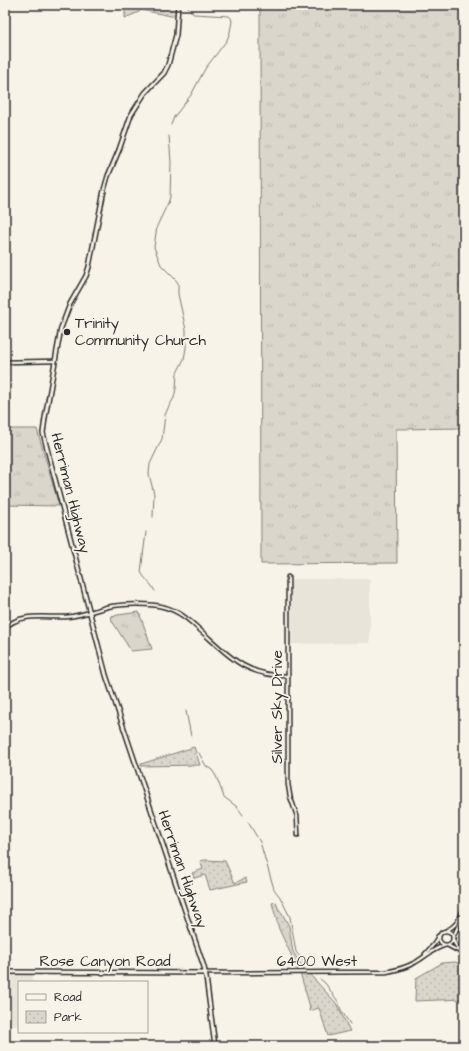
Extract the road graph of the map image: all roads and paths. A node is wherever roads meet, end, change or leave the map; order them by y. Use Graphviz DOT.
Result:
graph roads {
  1 [pos="178,5"];
  2 [pos="55,361"];
  3 [pos="5,362"];
  4 [pos="288,578"];
  5 [pos="90,612"];
  6 [pos="5,628"];
  7 [pos="288,676"];
  8 [pos="298,835"];
  9 [pos="464,907"];
  10 [pos="464,914"];
  11 [pos="447,930"];
  12 [pos="439,935"];
  13 [pos="453,938"];
  14 [pos="446,945"];
  15 [pos="463,954"];
  16 [pos="425,955"];
  17 [pos="5,972"];
  18 [pos="206,973"];
  19 [pos="215,1046"];
  1 -- 2 [label="main road, Herriman Highway"];
  2 -- 3 [label="street"];
  2 -- 5 [label="main road, Herriman Highway"];
  4 -- 7 [label="street, Silver Sky Drive"];
  5 -- 6 [label="street"];
  5 -- 7 [label="street"];
  5 -- 18 [label="main road, Herriman Highway"];
  7 -- 8 [label="street, Silver Sky Drive"];
  9 -- 11 [label="street"];
  10 -- 13 [label="street"];
  11 -- 12 [label="street"];
  11 -- 13 [label="street"];
  12 -- 14 [label="street"];
  12 -- 16 [label="street, 6400 West"];
  13 -- 14 [label="street"];
  13 -- 15 [label="street"];
  14 -- 15 [label="street"];
  14 -- 16 [label="street, 6400 West"];
  16 -- 18 [label="street, 6400 West"];
  17 -- 18 [label="main road, Rose Canyon Road"];
  18 -- 19 [label="main road, Herriman Highway"];
}
